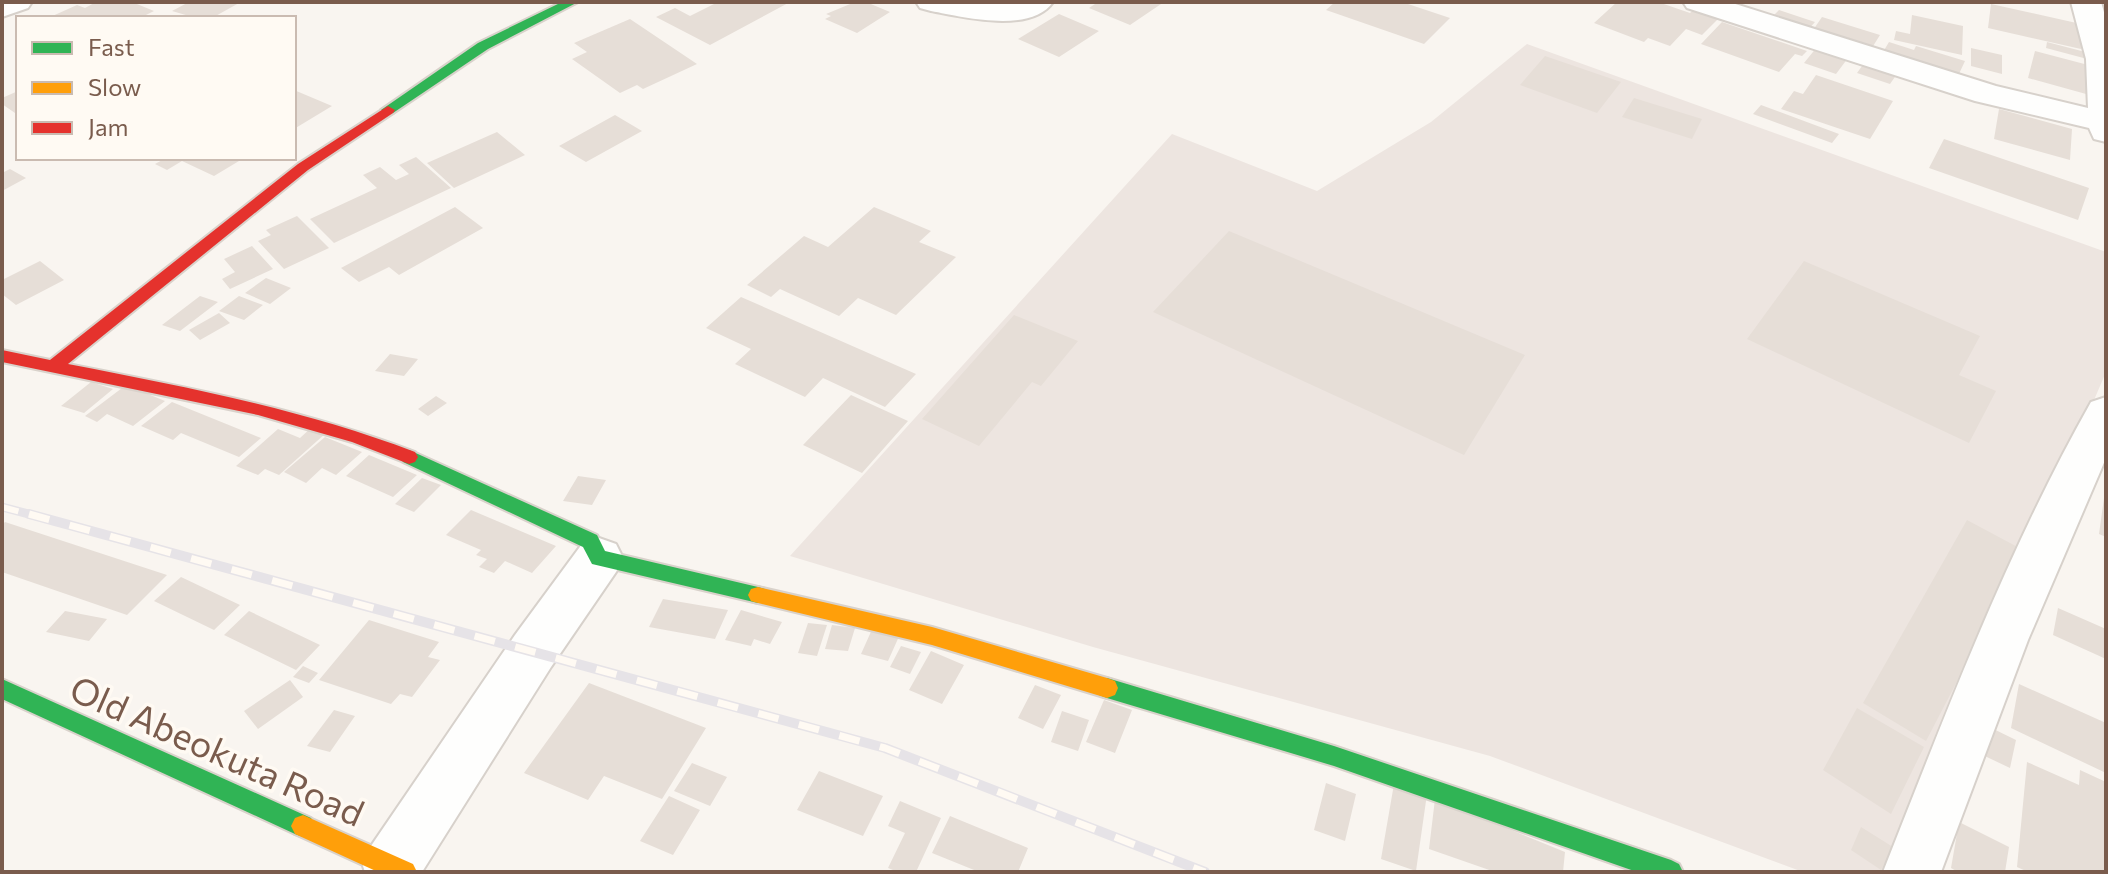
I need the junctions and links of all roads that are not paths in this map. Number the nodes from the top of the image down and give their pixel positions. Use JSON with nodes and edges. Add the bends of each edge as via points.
{"nodes":[{"id":1,"x":17,"y":2,"type":"edge"},
{"id":2,"x":572,"y":2,"type":"edge"},
{"id":3,"x":931,"y":2,"type":"edge"},
{"id":4,"x":1038,"y":2,"type":"edge"},
{"id":5,"x":1698,"y":2,"type":"edge"},
{"id":6,"x":2086,"y":2,"type":"edge"},
{"id":7,"x":2,"y":8,"type":"edge"},
{"id":8,"x":2105,"y":125,"type":"edge"},
{"id":9,"x":2,"y":356,"type":"edge"},
{"id":10,"x":51,"y":368,"type":"junction"},
{"id":11,"x":2106,"y":413,"type":"edge"},
{"id":12,"x":599,"y":558,"type":"junction"},
{"id":13,"x":2,"y":689,"type":"edge"},
{"id":14,"x":398,"y":869,"type":"edge"},
{"id":15,"x":1671,"y":872,"type":"edge"},
{"id":16,"x":1912,"y":872,"type":"edge"}],
"edges":[{"from":1,"to":7,"type":"street"},
{"from":2,"to":10,"type":"main road","via":[[483,46],[303,167]]},
{"from":3,"to":4,"type":"street","via":[[1011,12]]},
{"from":5,"to":8,"type":"street","via":[[1987,94]]},
{"from":6,"to":8,"type":"street","via":[[2102,59]]},
{"from":9,"to":10,"type":"main road"},
{"from":10,"to":12,"type":"main road","via":[[142,380],[289,414],[444,469],[590,541]]},
{"from":11,"to":16,"type":"street","via":[[1996,651]]},
{"from":12,"to":14,"type":"street","via":[[533,651]]},
{"from":12,"to":15,"type":"main road","via":[[932,636],[1334,756]]},
{"from":13,"to":14,"type":"main road","name":"Old Abeokuta Road"}]}
